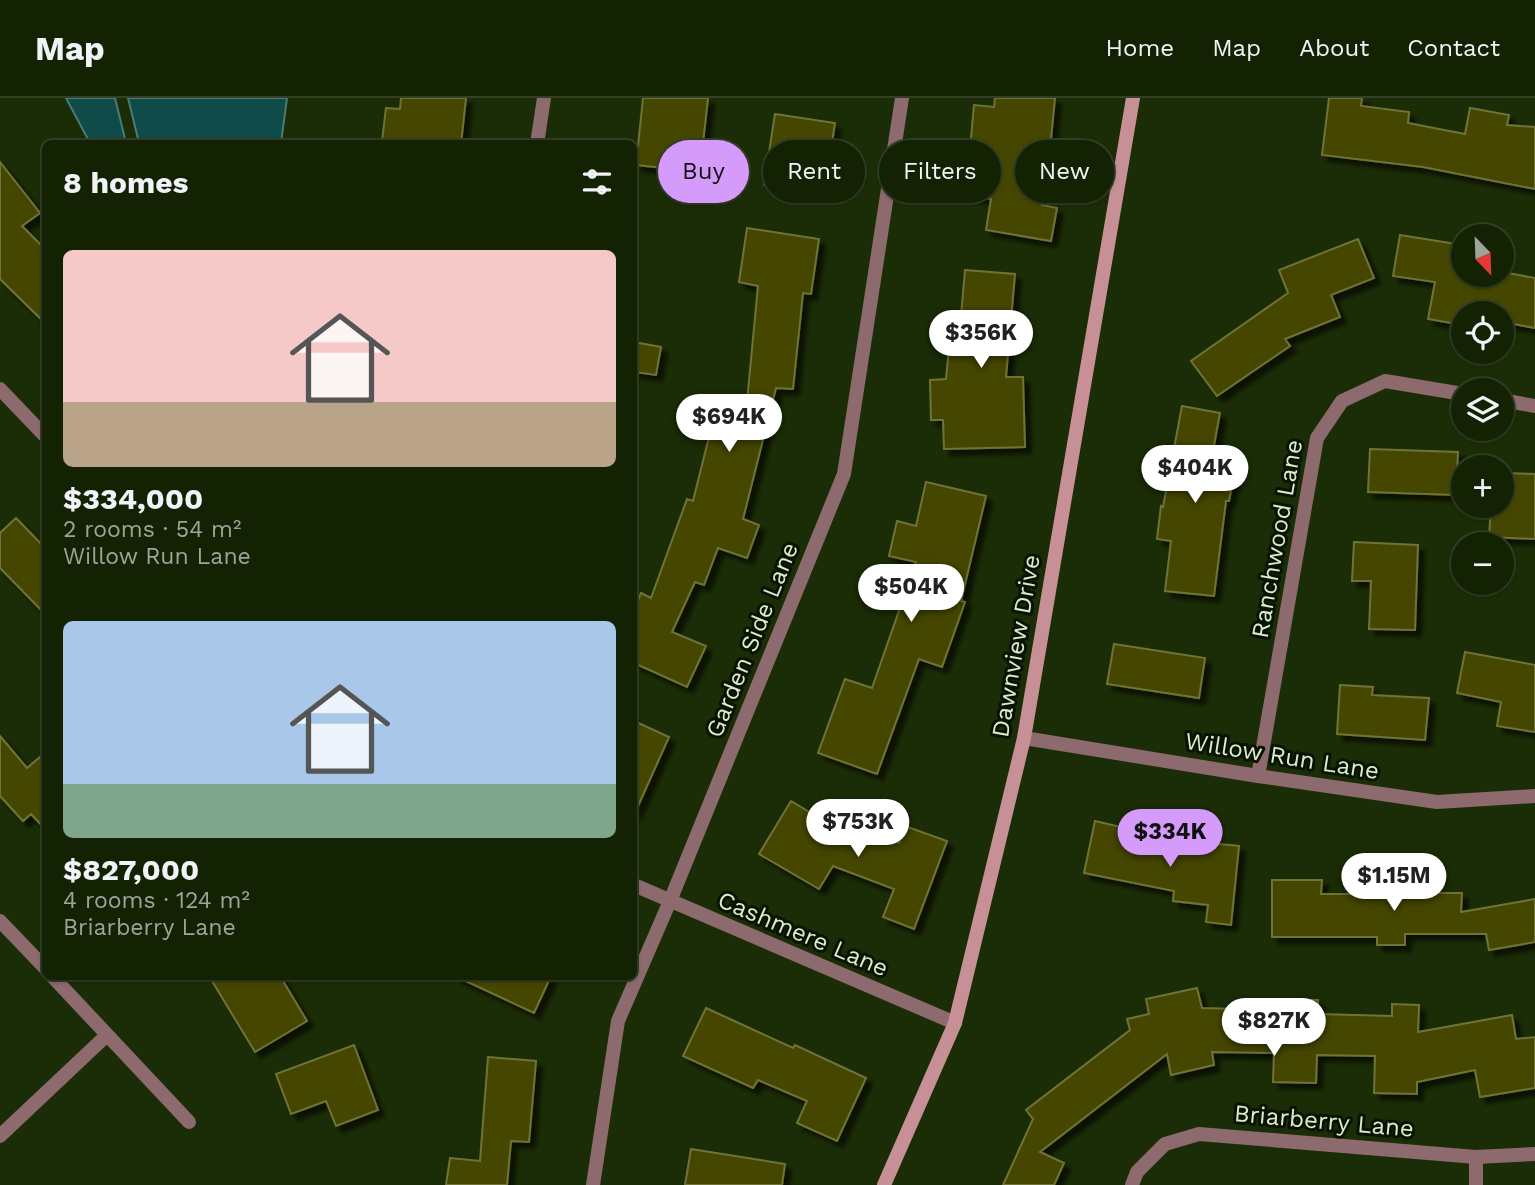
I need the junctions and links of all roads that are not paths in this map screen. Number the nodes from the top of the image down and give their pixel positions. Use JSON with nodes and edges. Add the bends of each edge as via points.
{"nodes":[{"id":1,"x":544,"y":98,"type":"edge"},
{"id":2,"x":902,"y":98,"type":"edge"},
{"id":3,"x":1133,"y":98,"type":"edge"},
{"id":4,"x":538,"y":140,"type":"edge"},
{"id":5,"x":0,"y":389,"type":"edge"},
{"id":6,"x":1451,"y":392,"type":"edge"},
{"id":7,"x":1514,"y":402,"type":"edge"},
{"id":8,"x":1535,"y":406,"type":"edge"},
{"id":9,"x":42,"y":433,"type":"edge"},
{"id":10,"x":1024,"y":738,"type":"junction"},
{"id":11,"x":1258,"y":776,"type":"junction"},
{"id":12,"x":1535,"y":796,"type":"edge"},
{"id":13,"x":637,"y":886,"type":"edge"},
{"id":14,"x":670,"y":901,"type":"junction"},
{"id":15,"x":0,"y":921,"type":"edge"},
{"id":16,"x":42,"y":965,"type":"edge"},
{"id":17,"x":637,"y":977,"type":"edge"},
{"id":18,"x":56,"y":980,"type":"edge"},
{"id":19,"x":636,"y":980,"type":"edge"},
{"id":20,"x":955,"y":1023,"type":"junction"},
{"id":21,"x":107,"y":1035,"type":"junction"},
{"id":22,"x":189,"y":1122,"type":"dead end"},
{"id":23,"x":0,"y":1136,"type":"edge"},
{"id":24,"x":1535,"y":1154,"type":"edge"},
{"id":25,"x":1476,"y":1157,"type":"junction"},
{"id":26,"x":593,"y":1185,"type":"edge"},
{"id":27,"x":884,"y":1185,"type":"edge"},
{"id":28,"x":1132,"y":1185,"type":"edge"},
{"id":29,"x":1476,"y":1185,"type":"edge"}],
"edges":[{"from":1,"to":4,"type":"street"},
{"from":2,"to":14,"type":"street","name":"Garden Side Lane","via":[[844,474]]},
{"from":3,"to":10,"type":"street","name":"Dawnview Drive"},
{"from":5,"to":9,"type":"street"},
{"from":6,"to":11,"type":"street","name":"Ranchwood Lane","via":[[1385,381],[1342,401],[1317,438]]},
{"from":7,"to":8,"type":"street"},
{"from":10,"to":11,"type":"street","name":"Willow Run Lane"},
{"from":10,"to":20,"type":"street","name":"Dawnview Drive"},
{"from":11,"to":12,"type":"street","name":"Willow Run Lane","via":[[1437,802]]},
{"from":13,"to":14,"type":"street","name":"Cashmere Lane"},
{"from":14,"to":17,"type":"street","name":"Garden Side Lane"},
{"from":14,"to":20,"type":"street","name":"Cashmere Lane"},
{"from":15,"to":16,"type":"street"},
{"from":18,"to":21,"type":"street"},
{"from":19,"to":26,"type":"street","name":"Garden Side Lane","via":[[618,1021]]},
{"from":20,"to":27,"type":"street","name":"Dawnview Drive"},
{"from":21,"to":22,"type":"street"},
{"from":21,"to":23,"type":"street"},
{"from":24,"to":25,"type":"street","name":"Briarberry Lane"},
{"from":25,"to":28,"type":"street","name":"Briarberry Lane","via":[[1199,1134],[1165,1144],[1137,1172]]},
{"from":25,"to":29,"type":"street"}]}
